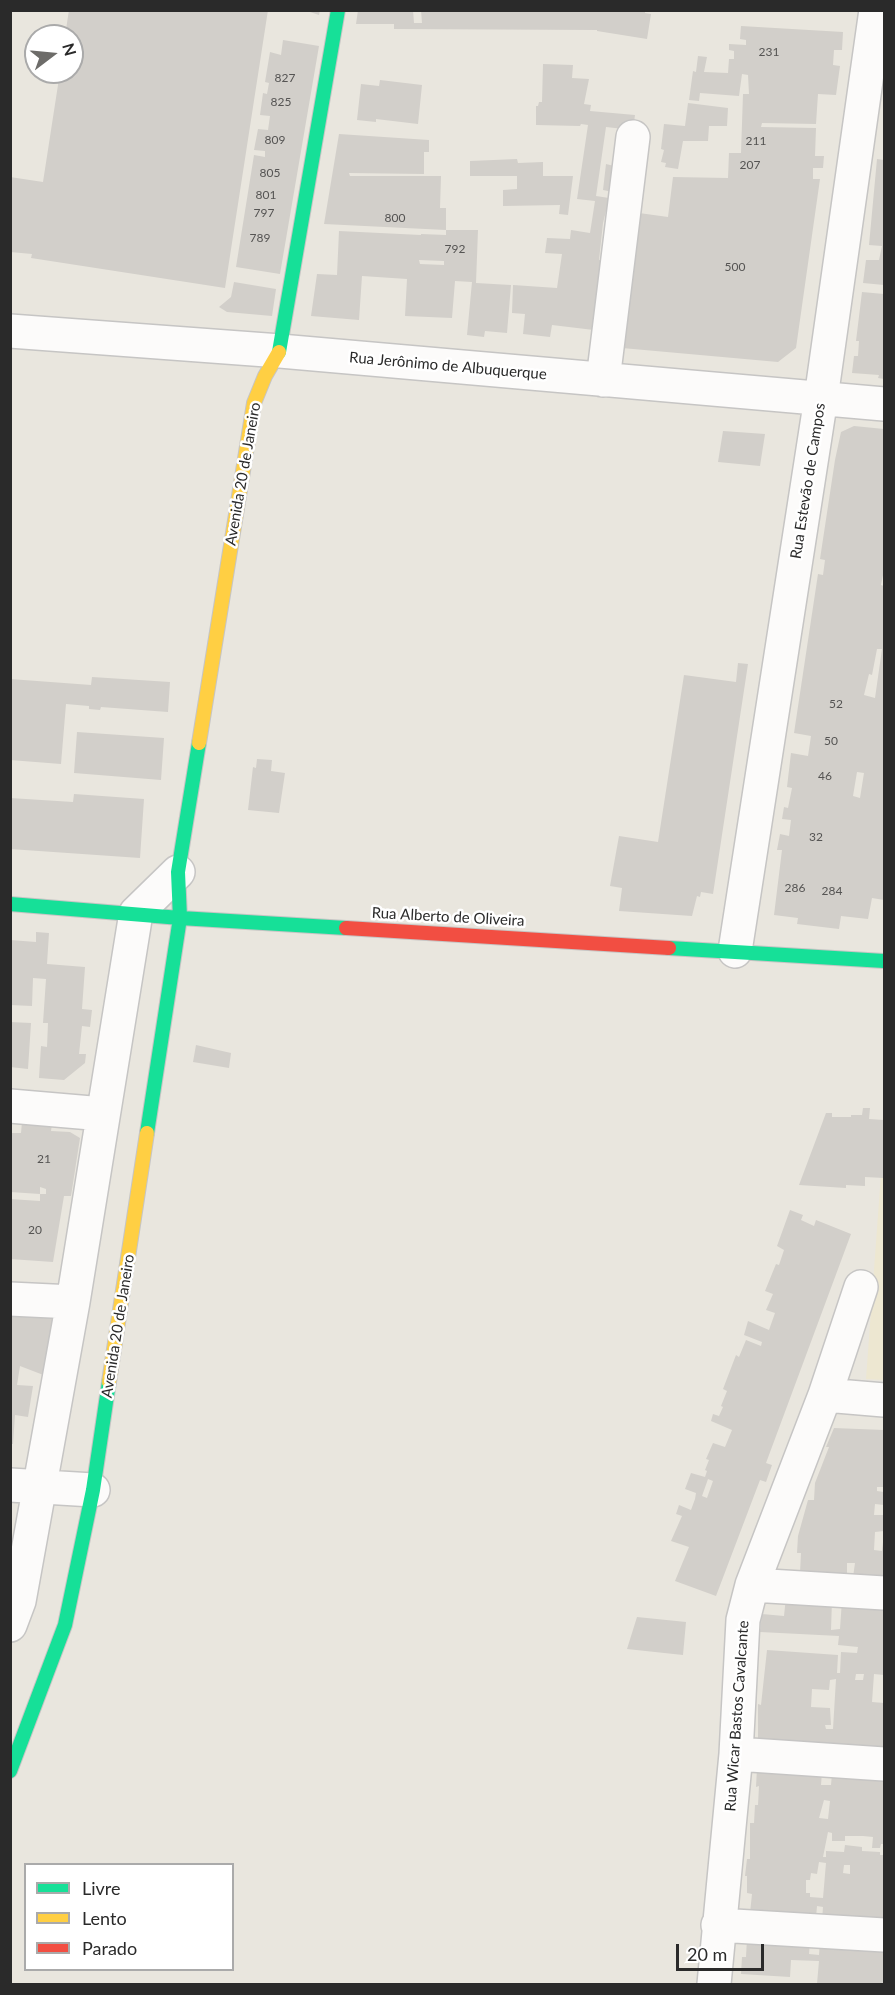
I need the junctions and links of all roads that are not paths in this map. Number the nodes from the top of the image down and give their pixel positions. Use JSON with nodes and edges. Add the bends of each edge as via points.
{"nodes":[{"id":1,"x":338,"y":10,"type":"edge"},
{"id":2,"x":876,"y":10,"type":"edge"},
{"id":3,"x":633,"y":137,"type":"dead end"},
{"id":4,"x":10,"y":331,"type":"edge"},
{"id":5,"x":280,"y":351,"type":"junction"},
{"id":6,"x":603,"y":380,"type":"junction"},
{"id":7,"x":821,"y":398,"type":"junction"},
{"id":8,"x":885,"y":404,"type":"edge"},
{"id":9,"x":178,"y":872,"type":"junction"},
{"id":10,"x":10,"y":903,"type":"edge"},
{"id":11,"x":136,"y":914,"type":"junction"},
{"id":12,"x":180,"y":918,"type":"junction"},
{"id":13,"x":735,"y":951,"type":"junction"},
{"id":14,"x":885,"y":961,"type":"edge"},
{"id":15,"x":10,"y":1106,"type":"edge"},
{"id":16,"x":103,"y":1114,"type":"junction"},
{"id":17,"x":861,"y":1287,"type":"dead end"},
{"id":18,"x":10,"y":1299,"type":"edge"},
{"id":19,"x":73,"y":1302,"type":"junction"},
{"id":20,"x":825,"y":1395,"type":"junction"},
{"id":21,"x":885,"y":1400,"type":"edge"},
{"id":22,"x":25,"y":1486,"type":"edge"},
{"id":23,"x":93,"y":1490,"type":"junction"},
{"id":24,"x":752,"y":1585,"type":"junction"},
{"id":25,"x":885,"y":1593,"type":"edge"},
{"id":26,"x":10,"y":1625,"type":"edge"},
{"id":27,"x":736,"y":1754,"type":"junction"},
{"id":28,"x":885,"y":1764,"type":"edge"},
{"id":29,"x":10,"y":1771,"type":"edge"},
{"id":30,"x":718,"y":1925,"type":"junction"},
{"id":31,"x":885,"y":1935,"type":"edge"},
{"id":32,"x":714,"y":1984,"type":"edge"}],
"edges":[{"from":1,"to":5,"type":"street","name":"Avenida 20 de Janeiro"},
{"from":2,"to":7,"type":"street","name":"Rua Estevão de Campos"},
{"from":3,"to":6,"type":"street"},
{"from":4,"to":5,"type":"street","name":"Rua Jerônimo de Albuquerque"},
{"from":5,"to":6,"type":"street","name":"Rua Jerônimo de Albuquerque"},
{"from":5,"to":9,"type":"street","name":"Avenida 20 de Janeiro","via":[[254,403]]},
{"from":6,"to":7,"type":"street","name":"Rua Jerônimo de Albuquerque"},
{"from":7,"to":8,"type":"street","name":"Rua Jerônimo de Albuquerque"},
{"from":7,"to":13,"type":"street","name":"Rua Estevão de Campos"},
{"from":9,"to":11,"type":"street"},
{"from":9,"to":12,"type":"street","name":"Avenida 20 de Janeiro"},
{"from":10,"to":11,"type":"street","name":"Rua Alberto de Oliveira"},
{"from":11,"to":12,"type":"street","name":"Rua Alberto de Oliveira"},
{"from":11,"to":16,"type":"street"},
{"from":12,"to":13,"type":"street","name":"Rua Alberto de Oliveira"},
{"from":12,"to":23,"type":"street","name":"Avenida 20 de Janeiro"},
{"from":13,"to":14,"type":"street","name":"Rua Alberto de Oliveira"},
{"from":15,"to":16,"type":"street"},
{"from":16,"to":19,"type":"street"},
{"from":17,"to":20,"type":"street","name":"Rua Wicar Bastos Cavalcante"},
{"from":18,"to":19,"type":"street"},
{"from":19,"to":22,"type":"street"},
{"from":20,"to":21,"type":"street"},
{"from":20,"to":24,"type":"street","name":"Rua Wicar Bastos Cavalcante"},
{"from":22,"to":23,"type":"street"},
{"from":22,"to":26,"type":"street","via":[[19,1601]]},
{"from":23,"to":29,"type":"street","name":"Avenida 20 de Janeiro","via":[[65,1625]]},
{"from":24,"to":25,"type":"street"},
{"from":24,"to":27,"type":"street","name":"Rua Wicar Bastos Cavalcante","via":[[743,1620]]},
{"from":27,"to":28,"type":"street"},
{"from":27,"to":30,"type":"street","name":"Rua Wicar Bastos Cavalcante"},
{"from":30,"to":31,"type":"street"},
{"from":30,"to":32,"type":"street","name":"Rua Wicar Bastos Cavalcante"}]}
